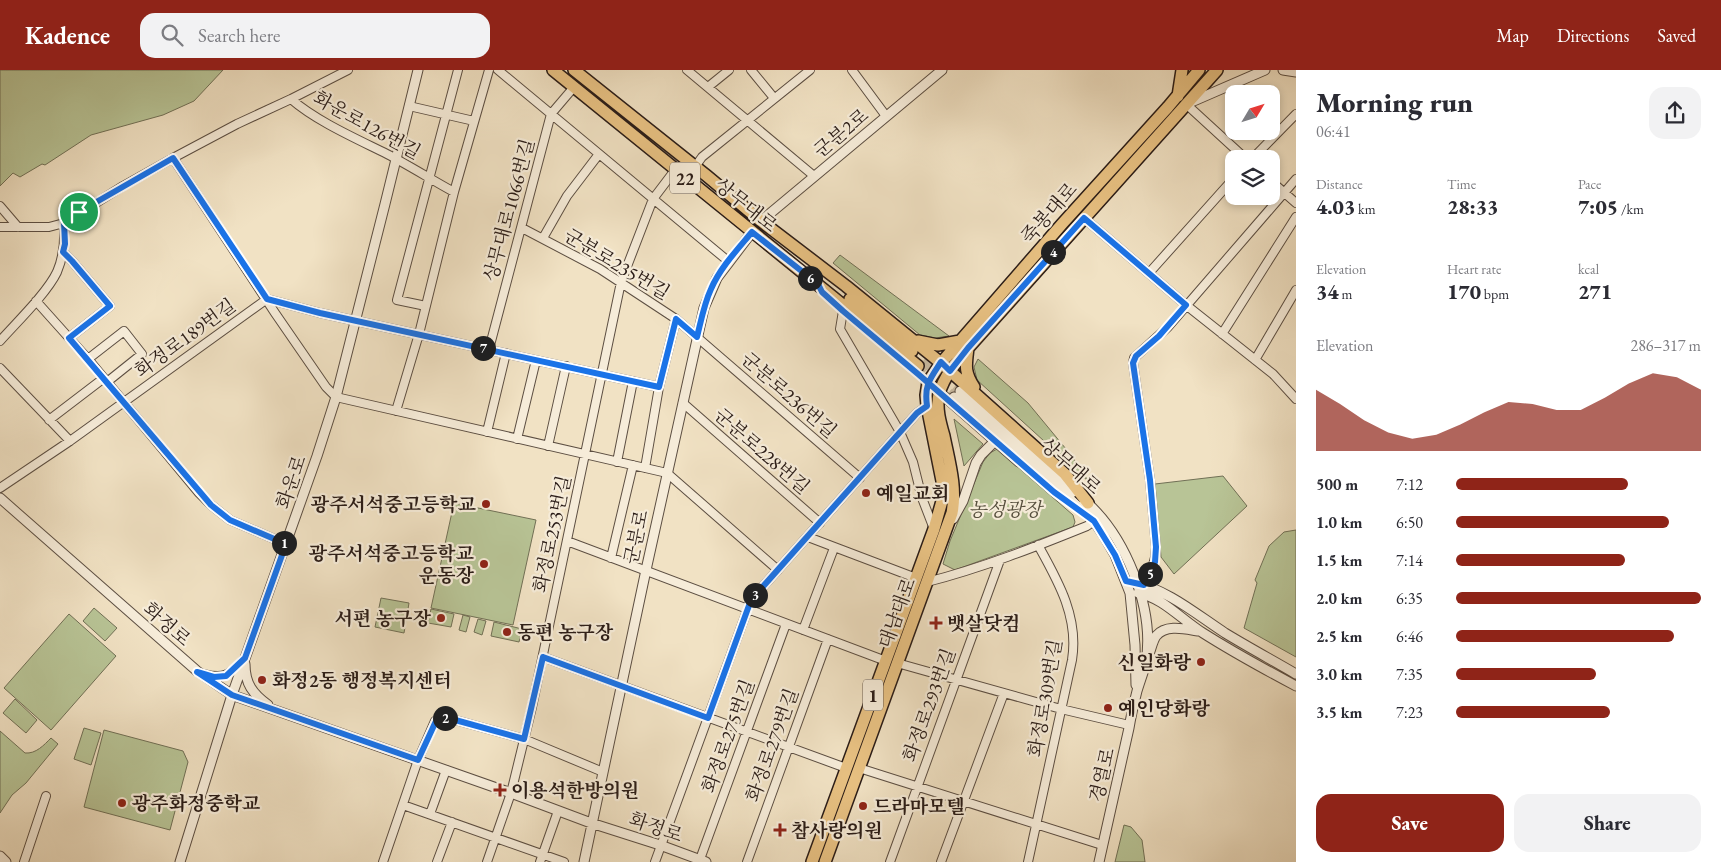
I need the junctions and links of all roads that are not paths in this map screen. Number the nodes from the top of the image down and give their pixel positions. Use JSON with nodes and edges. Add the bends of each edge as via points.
{"nodes":[{"id":1,"x":348,"y":70,"type":"edge"},
{"id":2,"x":418,"y":70,"type":"edge"},
{"id":3,"x":458,"y":70,"type":"edge"},
{"id":4,"x":489,"y":70,"type":"edge"},
{"id":5,"x":498,"y":70,"type":"edge"},
{"id":6,"x":553,"y":70,"type":"edge"},
{"id":7,"x":687,"y":70,"type":"edge"},
{"id":8,"x":729,"y":70,"type":"edge"},
{"id":9,"x":751,"y":70,"type":"edge"},
{"id":10,"x":852,"y":70,"type":"edge"},
{"id":11,"x":942,"y":70,"type":"edge"},
{"id":12,"x":1182,"y":70,"type":"edge"},
{"id":13,"x":1199,"y":70,"type":"edge"},
{"id":14,"x":1217,"y":70,"type":"edge"},
{"id":15,"x":1265,"y":70,"type":"edge"},
{"id":16,"x":1283,"y":70,"type":"edge"},
{"id":17,"x":582,"y":72,"type":"edge"},
{"id":18,"x":804,"y":72,"type":"edge"},
{"id":19,"x":1296,"y":72,"type":"edge"},
{"id":20,"x":574,"y":87,"type":"junction"},
{"id":21,"x":708,"y":87,"type":"junction"},
{"id":22,"x":774,"y":98,"type":"junction"},
{"id":23,"x":291,"y":100,"type":"junction"},
{"id":24,"x":1182,"y":100,"type":"junction"},
{"id":25,"x":409,"y":106,"type":"junction"},
{"id":26,"x":1168,"y":107,"type":"junction"},
{"id":27,"x":445,"y":114,"type":"junction"},
{"id":28,"x":551,"y":114,"type":"junction"},
{"id":29,"x":1296,"y":114,"type":"edge"},
{"id":30,"x":886,"y":116,"type":"junction"},
{"id":31,"x":747,"y":120,"type":"junction"},
{"id":32,"x":474,"y":121,"type":"junction"},
{"id":33,"x":1167,"y":125,"type":"junction"},
{"id":34,"x":1236,"y":150,"type":"edge"},
{"id":35,"x":1261,"y":150,"type":"edge"},
{"id":36,"x":599,"y":154,"type":"junction"},
{"id":37,"x":173,"y":158,"type":"junction"},
{"id":38,"x":397,"y":159,"type":"junction"},
{"id":39,"x":695,"y":167,"type":"junction"},
{"id":40,"x":675,"y":170,"type":"junction"},
{"id":41,"x":814,"y":176,"type":"junction"},
{"id":42,"x":428,"y":178,"type":"junction"},
{"id":43,"x":1296,"y":179,"type":"edge"},
{"id":44,"x":1225,"y":188,"type":"edge"},
{"id":45,"x":1280,"y":189,"type":"edge"},
{"id":46,"x":454,"y":192,"type":"junction"},
{"id":47,"x":1283,"y":192,"type":"junction"},
{"id":48,"x":653,"y":199,"type":"junction"},
{"id":49,"x":1296,"y":203,"type":"edge"},
{"id":50,"x":0,"y":206,"type":"edge"},
{"id":51,"x":1296,"y":216,"type":"edge"},
{"id":52,"x":1084,"y":218,"type":"junction"},
{"id":53,"x":761,"y":221,"type":"junction"},
{"id":54,"x":64,"y":222,"type":"junction"},
{"id":55,"x":0,"y":227,"type":"edge"},
{"id":56,"x":18,"y":228,"type":"junction"},
{"id":57,"x":522,"y":228,"type":"junction"},
{"id":58,"x":752,"y":232,"type":"junction"},
{"id":59,"x":543,"y":238,"type":"junction"},
{"id":60,"x":63,"y":252,"type":"junction"},
{"id":61,"x":728,"y":262,"type":"junction"},
{"id":62,"x":821,"y":267,"type":"junction"},
{"id":63,"x":1149,"y":273,"type":"junction"},
{"id":64,"x":622,"y":282,"type":"junction"},
{"id":65,"x":818,"y":284,"type":"junction"},
{"id":66,"x":1296,"y":290,"type":"edge"},
{"id":67,"x":267,"y":299,"type":"junction"},
{"id":68,"x":36,"y":300,"type":"junction"},
{"id":69,"x":1186,"y":305,"type":"junction"},
{"id":70,"x":1287,"y":305,"type":"junction"},
{"id":71,"x":426,"y":306,"type":"junction"},
{"id":72,"x":1296,"y":308,"type":"edge"},
{"id":73,"x":843,"y":311,"type":"junction"},
{"id":74,"x":676,"y":319,"type":"junction"},
{"id":75,"x":356,"y":320,"type":"junction"},
{"id":76,"x":419,"y":334,"type":"junction"},
{"id":77,"x":1222,"y":334,"type":"junction"},
{"id":78,"x":697,"y":337,"type":"junction"},
{"id":79,"x":69,"y":338,"type":"junction"},
{"id":80,"x":913,"y":339,"type":"junction"},
{"id":81,"x":0,"y":341,"type":"edge"},
{"id":82,"x":964,"y":345,"type":"junction"},
{"id":83,"x":489,"y":349,"type":"junction"},
{"id":84,"x":506,"y":353,"type":"junction"},
{"id":85,"x":88,"y":359,"type":"junction"},
{"id":86,"x":536,"y":360,"type":"junction"},
{"id":87,"x":1255,"y":360,"type":"junction"},
{"id":88,"x":941,"y":362,"type":"junction"},
{"id":89,"x":566,"y":366,"type":"junction"},
{"id":90,"x":0,"y":368,"type":"edge"},
{"id":91,"x":950,"y":371,"type":"junction"},
{"id":92,"x":603,"y":375,"type":"junction"},
{"id":93,"x":105,"y":380,"type":"junction"},
{"id":94,"x":633,"y":381,"type":"junction"},
{"id":95,"x":928,"y":382,"type":"junction"},
{"id":96,"x":659,"y":387,"type":"junction"},
{"id":97,"x":940,"y":393,"type":"junction"},
{"id":98,"x":336,"y":397,"type":"junction"},
{"id":99,"x":1296,"y":398,"type":"edge"},
{"id":100,"x":982,"y":399,"type":"junction"},
{"id":101,"x":124,"y":402,"type":"junction"},
{"id":102,"x":683,"y":403,"type":"junction"},
{"id":103,"x":927,"y":406,"type":"junction"},
{"id":104,"x":396,"y":411,"type":"junction"},
{"id":105,"x":49,"y":420,"type":"junction"},
{"id":106,"x":487,"y":432,"type":"junction"},
{"id":107,"x":900,"y":432,"type":"junction"},
{"id":108,"x":518,"y":439,"type":"junction"},
{"id":109,"x":70,"y":441,"type":"junction"},
{"id":110,"x":995,"y":441,"type":"junction"},
{"id":111,"x":548,"y":446,"type":"junction"},
{"id":112,"x":586,"y":454,"type":"junction"},
{"id":113,"x":618,"y":462,"type":"junction"},
{"id":114,"x":633,"y":465,"type":"junction"},
{"id":115,"x":645,"y":468,"type":"junction"},
{"id":116,"x":667,"y":473,"type":"junction"},
{"id":117,"x":860,"y":478,"type":"junction"},
{"id":118,"x":0,"y":488,"type":"edge"},
{"id":119,"x":0,"y":498,"type":"edge"},
{"id":120,"x":1088,"y":503,"type":"junction"},
{"id":121,"x":1094,"y":521,"type":"junction"},
{"id":122,"x":820,"y":523,"type":"junction"},
{"id":123,"x":940,"y":530,"type":"junction"},
{"id":124,"x":808,"y":537,"type":"junction"},
{"id":125,"x":568,"y":540,"type":"junction"},
{"id":126,"x":286,"y":544,"type":"junction"},
{"id":127,"x":1038,"y":545,"type":"junction"},
{"id":128,"x":834,"y":548,"type":"junction"},
{"id":129,"x":611,"y":558,"type":"junction"},
{"id":130,"x":1000,"y":560,"type":"junction"},
{"id":131,"x":646,"y":570,"type":"junction"},
{"id":132,"x":778,"y":570,"type":"junction"},
{"id":133,"x":922,"y":580,"type":"junction"},
{"id":134,"x":1126,"y":581,"type":"junction"},
{"id":135,"x":1141,"y":587,"type":"junction"},
{"id":136,"x":1130,"y":593,"type":"junction"},
{"id":137,"x":747,"y":609,"type":"junction"},
{"id":138,"x":786,"y":624,"type":"junction"},
{"id":139,"x":804,"y":630,"type":"junction"},
{"id":140,"x":1201,"y":632,"type":"junction"},
{"id":141,"x":828,"y":639,"type":"junction"},
{"id":142,"x":543,"y":657,"type":"junction"},
{"id":143,"x":245,"y":658,"type":"junction"},
{"id":144,"x":892,"y":662,"type":"junction"},
{"id":145,"x":1146,"y":662,"type":"junction"},
{"id":146,"x":197,"y":672,"type":"junction"},
{"id":147,"x":1296,"y":674,"type":"edge"},
{"id":148,"x":956,"y":679,"type":"junction"},
{"id":149,"x":621,"y":684,"type":"junction"},
{"id":150,"x":1296,"y":686,"type":"edge"},
{"id":151,"x":1004,"y":693,"type":"junction"},
{"id":152,"x":1136,"y":694,"type":"junction"},
{"id":153,"x":232,"y":695,"type":"junction"},
{"id":154,"x":1061,"y":709,"type":"junction"},
{"id":155,"x":276,"y":711,"type":"junction"},
{"id":156,"x":708,"y":718,"type":"junction"},
{"id":157,"x":1129,"y":726,"type":"junction"},
{"id":158,"x":747,"y":732,"type":"junction"},
{"id":159,"x":524,"y":739,"type":"junction"},
{"id":160,"x":789,"y":747,"type":"junction"},
{"id":161,"x":418,"y":760,"type":"junction"},
{"id":162,"x":846,"y":768,"type":"junction"},
{"id":163,"x":859,"y":768,"type":"junction"},
{"id":164,"x":446,"y":770,"type":"junction"},
{"id":165,"x":603,"y":772,"type":"junction"},
{"id":166,"x":917,"y":786,"type":"junction"},
{"id":167,"x":511,"y":793,"type":"junction"},
{"id":168,"x":46,"y":796,"type":"dead end"},
{"id":169,"x":964,"y":801,"type":"junction"},
{"id":170,"x":403,"y":805,"type":"junction"},
{"id":171,"x":558,"y":811,"type":"junction"},
{"id":172,"x":430,"y":814,"type":"junction"},
{"id":173,"x":452,"y":822,"type":"junction"},
{"id":174,"x":591,"y":823,"type":"junction"},
{"id":175,"x":1036,"y":824,"type":"junction"},
{"id":176,"x":496,"y":837,"type":"junction"},
{"id":177,"x":660,"y":845,"type":"junction"},
{"id":178,"x":1102,"y":845,"type":"junction"},
{"id":179,"x":0,"y":856,"type":"edge"},
{"id":180,"x":541,"y":858,"type":"edge"},
{"id":181,"x":702,"y":861,"type":"edge"},
{"id":182,"x":6,"y":862,"type":"edge"},
{"id":183,"x":24,"y":862,"type":"edge"},
{"id":184,"x":180,"y":862,"type":"edge"},
{"id":185,"x":383,"y":862,"type":"edge"},
{"id":186,"x":437,"y":862,"type":"edge"},
{"id":187,"x":487,"y":862,"type":"edge"},
{"id":188,"x":564,"y":862,"type":"edge"},
{"id":189,"x":584,"y":862,"type":"edge"},
{"id":190,"x":655,"y":862,"type":"edge"},
{"id":191,"x":747,"y":862,"type":"edge"},
{"id":192,"x":812,"y":862,"type":"edge"},
{"id":193,"x":825,"y":862,"type":"edge"},
{"id":194,"x":890,"y":862,"type":"edge"},
{"id":195,"x":941,"y":862,"type":"edge"},
{"id":196,"x":1028,"y":862,"type":"edge"},
{"id":197,"x":1098,"y":862,"type":"edge"}],
"edges":[{"from":1,"to":23,"type":"street"},
{"from":2,"to":25,"type":"street","name":"화운로"},
{"from":3,"to":27,"type":"street","name":"화운로126번길"},
{"from":4,"to":32,"type":"street"},
{"from":5,"to":28,"type":"street"},
{"from":6,"to":20,"type":"main road","name":"상무대로","number":"22"},
{"from":7,"to":21,"type":"street"},
{"from":8,"to":21,"type":"street"},
{"from":9,"to":22,"type":"street"},
{"from":10,"to":30,"type":"street"},
{"from":11,"to":30,"type":"street","name":"군분2로"},
{"from":12,"to":24,"type":"main road"},
{"from":13,"to":24,"type":"main road","name":"죽봉대로","number":"1"},
{"from":14,"to":24,"type":"main road","name":"죽봉대로","number":"1"},
{"from":15,"to":24,"type":"street"},
{"from":16,"to":19,"type":"street"},
{"from":17,"to":39,"type":"main road","name":"상무대로","number":"22"},
{"from":18,"to":22,"type":"street"},
{"from":20,"to":28,"type":"street","name":"상무대로1066번길"},
{"from":20,"to":40,"type":"main road","name":"상무대로","number":"22"},
{"from":21,"to":31,"type":"street"},
{"from":22,"to":31,"type":"street"},
{"from":23,"to":37,"type":"street"},
{"from":23,"to":38,"type":"street","name":"화운로126번길"},
{"from":24,"to":26,"type":"main road","name":"죽봉대로","number":"1"},
{"from":24,"to":33,"type":"main road","name":"죽봉대로","number":"1"},
{"from":24,"to":34,"type":"street"},
{"from":25,"to":27,"type":"street"},
{"from":25,"to":38,"type":"street","name":"화운로"},
{"from":26,"to":33,"type":"main road","via":[[1175,109]]},
{"from":26,"to":82,"type":"main road","name":"죽봉대로","number":"1","via":[[1062,224]]},
{"from":27,"to":32,"type":"street"},
{"from":27,"to":42,"type":"street","name":"화운로126번길"},
{"from":28,"to":36,"type":"street"},
{"from":28,"to":57,"type":"street","name":"상무대로1066번길"},
{"from":29,"to":35,"type":"street"},
{"from":30,"to":41,"type":"street","name":"군분2로"},
{"from":31,"to":39,"type":"street","via":[[702,157]]},
{"from":31,"to":41,"type":"street"},
{"from":32,"to":46,"type":"street"},
{"from":33,"to":52,"type":"main road","name":"죽봉대로","number":"1"},
{"from":36,"to":48,"type":"street"},
{"from":36,"to":59,"type":"street","name":"군분로235번길","via":[[567,196]]},
{"from":37,"to":54,"type":"street"},
{"from":37,"to":67,"type":"street"},
{"from":38,"to":42,"type":"street","name":"화운로126번길"},
{"from":38,"to":75,"type":"street","name":"화운로"},
{"from":39,"to":53,"type":"main road","name":"상무대로","number":"22"},
{"from":40,"to":48,"type":"street","name":"화정로253번길"},
{"from":40,"to":58,"type":"main road","name":"상무대로","number":"22"},
{"from":41,"to":53,"type":"street","name":"군분2로"},
{"from":42,"to":46,"type":"street","name":"화운로126번길"},
{"from":42,"to":71,"type":"street","name":"화운로126번길","via":[[397,300]]},
{"from":43,"to":47,"type":"street"},
{"from":44,"to":63,"type":"street"},
{"from":45,"to":47,"type":"street"},
{"from":46,"to":71,"type":"street"},
{"from":47,"to":49,"type":"street"},
{"from":47,"to":69,"type":"street"},
{"from":48,"to":61,"type":"street"},
{"from":48,"to":64,"type":"street","name":"화정로253번길"},
{"from":50,"to":56,"type":"street"},
{"from":51,"to":77,"type":"street"},
{"from":52,"to":63,"type":"street"},
{"from":52,"to":82,"type":"main road","name":"죽봉대로","number":"1"},
{"from":53,"to":62,"type":"main road","name":"상무대로","number":"22"},
{"from":54,"to":56,"type":"street","via":[[49,227]]},
{"from":54,"to":60,"type":"street"},
{"from":55,"to":56,"type":"street"},
{"from":57,"to":59,"type":"street","name":"군분로235번길"},
{"from":57,"to":83,"type":"street","name":"상무대로1066번길"},
{"from":58,"to":61,"type":"street","name":"군분로"},
{"from":58,"to":65,"type":"main road","name":"상무대로","number":"22"},
{"from":59,"to":64,"type":"street","name":"군분로235번길"},
{"from":60,"to":68,"type":"street","via":[[57,272]]},
{"from":60,"to":79,"type":"street","via":[[110,306]]},
{"from":61,"to":78,"type":"street","name":"군분로","via":[[711,289]]},
{"from":62,"to":65,"type":"main road","name":"상무대로","via":[[825,278],[921,363]]},
{"from":62,"to":80,"type":"main road","number":"22"},
{"from":63,"to":69,"type":"street"},
{"from":64,"to":74,"type":"street","name":"군분로235번길"},
{"from":64,"to":92,"type":"street","name":"화정로253번길"},
{"from":65,"to":73,"type":"main road","number":"22","via":[[822,292]]},
{"from":66,"to":70,"type":"street"},
{"from":67,"to":75,"type":"street"},
{"from":67,"to":98,"type":"street"},
{"from":67,"to":101,"type":"street","name":"화정로189번길"},
{"from":68,"to":79,"type":"street"},
{"from":68,"to":81,"type":"street"},
{"from":69,"to":77,"type":"street"},
{"from":69,"to":135,"type":"street","via":[[1134,358],[1133,363],[1156,547],[1155,562]]},
{"from":70,"to":72,"type":"street"},
{"from":70,"to":87,"type":"street"},
{"from":71,"to":76,"type":"street"},
{"from":73,"to":95,"type":"main road","number":"22"},
{"from":73,"to":107,"type":"street","via":[[840,329]]},
{"from":74,"to":78,"type":"street","name":"군분로235번길"},
{"from":74,"to":96,"type":"street"},
{"from":75,"to":76,"type":"street"},
{"from":75,"to":98,"type":"street","name":"화운로"},
{"from":76,"to":83,"type":"street"},
{"from":76,"to":104,"type":"street"},
{"from":77,"to":87,"type":"street"},
{"from":78,"to":102,"type":"street","name":"군분로"},
{"from":78,"to":117,"type":"street","name":"군분로236번길"},
{"from":79,"to":85,"type":"street"},
{"from":80,"to":82,"type":"main road","via":[[938,345]]},
{"from":80,"to":88,"type":"main road","number":"22"},
{"from":82,"to":88,"type":"main road","name":"죽봉대로","number":"1"},
{"from":82,"to":91,"type":"main road","name":"죽봉대로","number":"1"},
{"from":82,"to":100,"type":"main road","via":[[967,375]]},
{"from":83,"to":84,"type":"street"},
{"from":84,"to":86,"type":"street"},
{"from":84,"to":106,"type":"street"},
{"from":85,"to":93,"type":"street"},
{"from":85,"to":93,"type":"street","via":[[124,331],[142,354]]},
{"from":86,"to":89,"type":"street"},
{"from":86,"to":108,"type":"street"},
{"from":87,"to":99,"type":"street"},
{"from":88,"to":91,"type":"main road","number":"22"},
{"from":88,"to":95,"type":"main road","name":"죽봉대로","number":"1"},
{"from":89,"to":92,"type":"street"},
{"from":89,"to":111,"type":"street"},
{"from":90,"to":105,"type":"street"},
{"from":91,"to":97,"type":"main road","name":"대남대로","number":"1"},
{"from":91,"to":100,"type":"main road"},
{"from":92,"to":94,"type":"street"},
{"from":92,"to":112,"type":"street","name":"화정로253번길"},
{"from":93,"to":101,"type":"street"},
{"from":93,"to":105,"type":"street"},
{"from":94,"to":96,"type":"street"},
{"from":94,"to":113,"type":"street"},
{"from":95,"to":97,"type":"street","name":"상무대로"},
{"from":95,"to":103,"type":"main road","name":"대남대로","number":"1"},
{"from":96,"to":115,"type":"street"},
{"from":97,"to":110,"type":"street","name":"상무대로"},
{"from":97,"to":123,"type":"main road","name":"대남대로","number":"1","via":[[939,415],[954,502]]},
{"from":98,"to":104,"type":"street"},
{"from":98,"to":126,"type":"street","name":"화운로"},
{"from":100,"to":120,"type":"main road","via":[[1065,474]]},
{"from":101,"to":109,"type":"street","name":"화정로189번길"},
{"from":101,"to":126,"type":"street","via":[[211,505],[230,520]]},
{"from":102,"to":116,"type":"street","name":"군분로"},
{"from":102,"to":122,"type":"street","name":"군분로228번길"},
{"from":103,"to":107,"type":"street"},
{"from":103,"to":123,"type":"main road","name":"대남대로","number":"1","via":[[942,481]]},
{"from":104,"to":106,"type":"street"},
{"from":105,"to":109,"type":"street"},
{"from":106,"to":108,"type":"street"},
{"from":107,"to":117,"type":"street"},
{"from":107,"to":123,"type":"street","via":[[913,462],[922,498]]},
{"from":108,"to":111,"type":"street"},
{"from":109,"to":118,"type":"street","name":"화정로189번길"},
{"from":110,"to":121,"type":"street","name":"상무대로","via":[[1054,492]]},
{"from":110,"to":123,"type":"street","via":[[976,463],[963,500]]},
{"from":111,"to":112,"type":"street"},
{"from":112,"to":113,"type":"street"},
{"from":112,"to":125,"type":"street","name":"화정로253번길"},
{"from":113,"to":114,"type":"street"},
{"from":114,"to":115,"type":"street"},
{"from":114,"to":129,"type":"street"},
{"from":115,"to":116,"type":"street"},
{"from":116,"to":131,"type":"street","name":"군분로"},
{"from":116,"to":132,"type":"street"},
{"from":117,"to":122,"type":"street"},
{"from":119,"to":146,"type":"street","name":"화정로"},
{"from":120,"to":121,"type":"street","name":"상무대로","via":[[957,394]]},
{"from":120,"to":135,"type":"street","name":"상무대로","via":[[1116,539]]},
{"from":121,"to":127,"type":"street"},
{"from":121,"to":134,"type":"street","name":"상무대로","via":[[1115,555]]},
{"from":122,"to":124,"type":"street"},
{"from":123,"to":133,"type":"main road","name":"대남대로","number":"1"},
{"from":124,"to":128,"type":"street"},
{"from":124,"to":132,"type":"street"},
{"from":125,"to":129,"type":"street"},
{"from":125,"to":142,"type":"street","name":"화정로253번길"},
{"from":126,"to":143,"type":"street","name":"화운로"},
{"from":127,"to":130,"type":"street"},
{"from":127,"to":154,"type":"street","name":"화정로309번길","via":[[1064,594],[1074,639]]},
{"from":128,"to":133,"type":"street"},
{"from":128,"to":139,"type":"street"},
{"from":129,"to":131,"type":"street"},
{"from":130,"to":133,"type":"street","via":[[953,576]]},
{"from":130,"to":148,"type":"street","name":"화정로293번길"},
{"from":131,"to":137,"type":"street"},
{"from":131,"to":149,"type":"street","name":"군분로"},
{"from":132,"to":137,"type":"street"},
{"from":133,"to":144,"type":"main road","name":"대남대로","number":"1"},
{"from":134,"to":135,"type":"street"},
{"from":134,"to":136,"type":"street","name":"상무대로"},
{"from":135,"to":136,"type":"street"},
{"from":135,"to":140,"type":"street"},
{"from":135,"to":145,"type":"street","name":"경열로"},
{"from":135,"to":147,"type":"street","via":[[1169,596]]},
{"from":136,"to":152,"type":"street","name":"경열로"},
{"from":137,"to":138,"type":"street"},
{"from":137,"to":156,"type":"street"},
{"from":138,"to":139,"type":"street"},
{"from":138,"to":158,"type":"street","name":"화정로275번길"},
{"from":139,"to":141,"type":"street"},
{"from":140,"to":145,"type":"street","via":[[1166,629],[1156,635]]},
{"from":140,"to":150,"type":"street"},
{"from":141,"to":144,"type":"street"},
{"from":141,"to":160,"type":"street","name":"화정로279번길"},
{"from":142,"to":149,"type":"street"},
{"from":142,"to":159,"type":"street","name":"화정로253번길"},
{"from":143,"to":146,"type":"street","via":[[226,676],[214,677]]},
{"from":143,"to":153,"type":"street","name":"화운로"},
{"from":143,"to":155,"type":"street","via":[[245,674],[250,688]]},
{"from":144,"to":148,"type":"street"},
{"from":144,"to":162,"type":"main road","name":"대남대로","number":"1"},
{"from":144,"to":163,"type":"main road","name":"대남대로","number":"1"},
{"from":145,"to":152,"type":"street","name":"경열로"},
{"from":146,"to":153,"type":"street","name":"화정로"},
{"from":148,"to":151,"type":"street"},
{"from":148,"to":166,"type":"street","name":"화정로293번길"},
{"from":149,"to":156,"type":"street"},
{"from":149,"to":165,"type":"street","name":"군분로"},
{"from":151,"to":154,"type":"street"},
{"from":151,"to":169,"type":"street"},
{"from":152,"to":157,"type":"street","name":"경열로"},
{"from":153,"to":155,"type":"street","name":"화정로"},
{"from":153,"to":184,"type":"street","name":"화운로"},
{"from":154,"to":157,"type":"street"},
{"from":154,"to":175,"type":"street","name":"화정로309번길"},
{"from":155,"to":161,"type":"street","name":"화정로"},
{"from":156,"to":158,"type":"street"},
{"from":156,"to":177,"type":"street"},
{"from":157,"to":178,"type":"street","name":"경열로"},
{"from":158,"to":160,"type":"street"},
{"from":158,"to":181,"type":"street","name":"화정로275번길"},
{"from":159,"to":161,"type":"street","via":[[448,718],[438,719]]},
{"from":159,"to":165,"type":"street"},
{"from":159,"to":167,"type":"street","name":"화정로253번길"},
{"from":160,"to":162,"type":"street"},
{"from":160,"to":191,"type":"street","name":"화정로279번길"},
{"from":161,"to":164,"type":"street","name":"화정로"},
{"from":161,"to":170,"type":"street"},
{"from":162,"to":192,"type":"main road","name":"대남대로","number":"1"},
{"from":163,"to":166,"type":"street"},
{"from":163,"to":193,"type":"main road","name":"대남대로","number":"1"},
{"from":164,"to":167,"type":"street","name":"화정로"},
{"from":164,"to":172,"type":"street"},
{"from":165,"to":174,"type":"street","name":"군분로"},
{"from":166,"to":169,"type":"street"},
{"from":166,"to":194,"type":"street","name":"화정로293번길"},
{"from":167,"to":171,"type":"street","name":"화정로"},
{"from":167,"to":176,"type":"street","name":"화정로253번길"},
{"from":168,"to":183,"type":"street"},
{"from":169,"to":175,"type":"street"},
{"from":169,"to":195,"type":"street"},
{"from":170,"to":172,"type":"street"},
{"from":170,"to":185,"type":"street"},
{"from":171,"to":174,"type":"street","name":"화정로"},
{"from":171,"to":180,"type":"street"},
{"from":172,"to":173,"type":"street"},
{"from":173,"to":176,"type":"street"},
{"from":173,"to":186,"type":"street"},
{"from":174,"to":177,"type":"street","name":"화정로"},
{"from":174,"to":189,"type":"street","name":"군분로"},
{"from":175,"to":178,"type":"street"},
{"from":175,"to":196,"type":"street","name":"화정로309번길"},
{"from":176,"to":180,"type":"street"},
{"from":176,"to":187,"type":"street","name":"화정로253번길"},
{"from":177,"to":181,"type":"street","name":"화정로"},
{"from":177,"to":190,"type":"street"},
{"from":178,"to":197,"type":"street","name":"경열로"},
{"from":179,"to":182,"type":"street"},
{"from":180,"to":188,"type":"street"}]}
